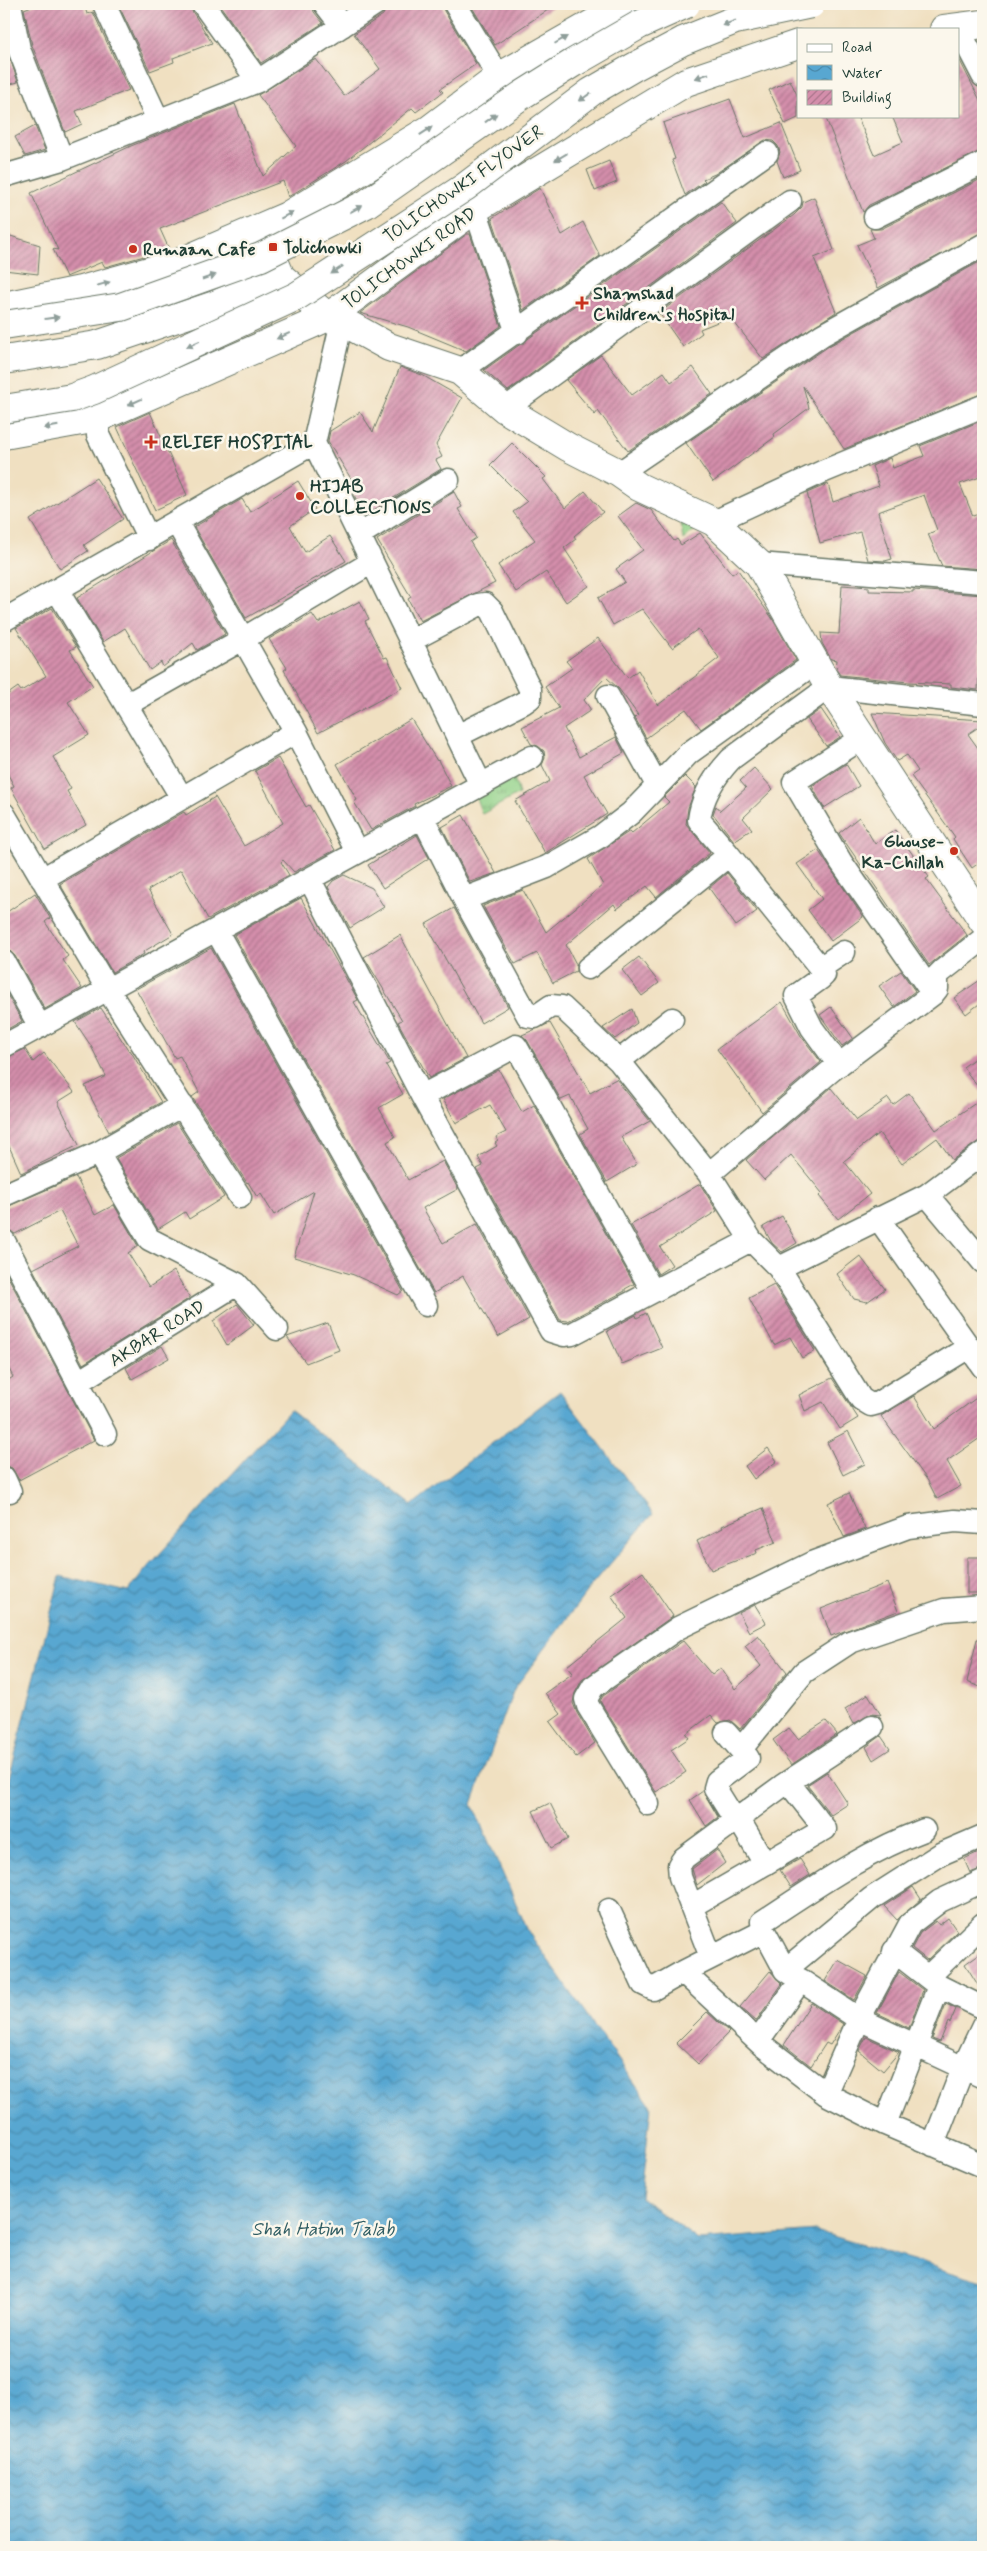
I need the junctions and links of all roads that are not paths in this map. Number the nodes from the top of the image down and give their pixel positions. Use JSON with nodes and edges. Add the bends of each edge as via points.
{"nodes":[{"id":1,"x":10,"y":4,"type":"edge"},
{"id":2,"x":104,"y":4,"type":"edge"},
{"id":3,"x":204,"y":4,"type":"edge"},
{"id":4,"x":325,"y":4,"type":"edge"},
{"id":5,"x":375,"y":4,"type":"edge"},
{"id":6,"x":455,"y":4,"type":"edge"},
{"id":7,"x":627,"y":4,"type":"edge"},
{"id":8,"x":686,"y":4,"type":"edge"},
{"id":9,"x":811,"y":4,"type":"edge"},
{"id":10,"x":342,"y":26,"type":"junction"},
{"id":11,"x":962,"y":27,"type":"edge"},
{"id":12,"x":797,"y":44,"type":"edge"},
{"id":13,"x":983,"y":76,"type":"edge"},
{"id":14,"x":499,"y":77,"type":"junction"},
{"id":15,"x":258,"y":81,"type":"junction"},
{"id":16,"x":158,"y":120,"type":"junction"},
{"id":17,"x":767,"y":153,"type":"dead end"},
{"id":18,"x":62,"y":159,"type":"junction"},
{"id":19,"x":983,"y":162,"type":"edge"},
{"id":20,"x":4,"y":176,"type":"edge"},
{"id":21,"x":790,"y":201,"type":"dead end"},
{"id":22,"x":475,"y":208,"type":"junction"},
{"id":23,"x":875,"y":217,"type":"dead end"},
{"id":24,"x":260,"y":228,"type":"junction"},
{"id":25,"x":983,"y":245,"type":"edge"},
{"id":26,"x":281,"y":277,"type":"junction"},
{"id":27,"x":4,"y":306,"type":"edge"},
{"id":28,"x":335,"y":319,"type":"junction"},
{"id":29,"x":4,"y":325,"type":"edge"},
{"id":30,"x":517,"y":333,"type":"junction"},
{"id":31,"x":4,"y":360,"type":"edge"},
{"id":32,"x":460,"y":371,"type":"junction"},
{"id":33,"x":983,"y":406,"type":"edge"},
{"id":34,"x":505,"y":409,"type":"junction"},
{"id":35,"x":4,"y":410,"type":"edge"},
{"id":36,"x":98,"y":418,"type":"junction"},
{"id":37,"x":4,"y":435,"type":"edge"},
{"id":38,"x":314,"y":443,"type":"junction"},
{"id":39,"x":619,"y":473,"type":"junction"},
{"id":40,"x":448,"y":480,"type":"dead end"},
{"id":41,"x":714,"y":522,"type":"junction"},
{"id":42,"x":177,"y":523,"type":"junction"},
{"id":43,"x":358,"y":535,"type":"junction"},
{"id":44,"x":149,"y":539,"type":"junction"},
{"id":45,"x":372,"y":562,"type":"junction"},
{"id":46,"x":760,"y":564,"type":"junction"},
{"id":47,"x":983,"y":582,"type":"edge"},
{"id":48,"x":57,"y":590,"type":"junction"},
{"id":49,"x":4,"y":620,"type":"edge"},
{"id":50,"x":243,"y":639,"type":"junction"},
{"id":51,"x":410,"y":641,"type":"junction"},
{"id":52,"x":816,"y":662,"type":"junction"},
{"id":53,"x":829,"y":687,"type":"junction"},
{"id":54,"x":608,"y":696,"type":"dead end"},
{"id":55,"x":983,"y":704,"type":"edge"},
{"id":56,"x":126,"y":706,"type":"junction"},
{"id":57,"x":296,"y":732,"type":"junction"},
{"id":58,"x":457,"y":736,"type":"junction"},
{"id":59,"x":864,"y":736,"type":"junction"},
{"id":60,"x":532,"y":757,"type":"dead end"},
{"id":61,"x":481,"y":785,"type":"junction"},
{"id":62,"x":657,"y":785,"type":"junction"},
{"id":63,"x":182,"y":798,"type":"junction"},
{"id":64,"x":4,"y":814,"type":"edge"},
{"id":65,"x":424,"y":818,"type":"junction"},
{"id":66,"x":357,"y":852,"type":"junction"},
{"id":67,"x":729,"y":855,"type":"junction"},
{"id":68,"x":42,"y":879,"type":"junction"},
{"id":69,"x":310,"y":880,"type":"junction"},
{"id":70,"x":464,"y":898,"type":"junction"},
{"id":71,"x":983,"y":921,"type":"edge"},
{"id":72,"x":216,"y":930,"type":"junction"},
{"id":73,"x":983,"y":939,"type":"edge"},
{"id":74,"x":844,"y":952,"type":"dead end"},
{"id":75,"x":4,"y":962,"type":"edge"},
{"id":76,"x":588,"y":968,"type":"dead end"},
{"id":77,"x":820,"y":968,"type":"junction"},
{"id":78,"x":108,"y":990,"type":"junction"},
{"id":79,"x":932,"y":994,"type":"junction"},
{"id":80,"x":672,"y":1019,"type":"dead end"},
{"id":81,"x":40,"y":1027,"type":"junction"},
{"id":82,"x":4,"y":1046,"type":"edge"},
{"id":83,"x":619,"y":1060,"type":"junction"},
{"id":84,"x":839,"y":1065,"type":"junction"},
{"id":85,"x":422,"y":1096,"type":"junction"},
{"id":86,"x":182,"y":1105,"type":"junction"},
{"id":87,"x":98,"y":1153,"type":"junction"},
{"id":88,"x":983,"y":1153,"type":"edge"},
{"id":89,"x":709,"y":1174,"type":"junction"},
{"id":90,"x":4,"y":1195,"type":"edge"},
{"id":91,"x":927,"y":1195,"type":"junction"},
{"id":92,"x":240,"y":1197,"type":"dead end"},
{"id":93,"x":878,"y":1218,"type":"junction"},
{"id":94,"x":751,"y":1240,"type":"junction"},
{"id":95,"x":4,"y":1241,"type":"edge"},
{"id":96,"x":980,"y":1252,"type":"edge"},
{"id":97,"x":779,"y":1268,"type":"junction"},
{"id":98,"x":237,"y":1284,"type":"junction"},
{"id":99,"x":652,"y":1290,"type":"junction"},
{"id":100,"x":426,"y":1305,"type":"dead end"},
{"id":101,"x":277,"y":1329,"type":"dead end"},
{"id":102,"x":968,"y":1347,"type":"junction"},
{"id":103,"x":983,"y":1367,"type":"edge"},
{"id":104,"x":78,"y":1382,"type":"junction"},
{"id":105,"x":105,"y":1434,"type":"dead end"},
{"id":106,"x":983,"y":1523,"type":"edge"},
{"id":107,"x":983,"y":1607,"type":"edge"},
{"id":108,"x":872,"y":1728,"type":"dead end"},
{"id":109,"x":788,"y":1782,"type":"junction"},
{"id":110,"x":648,"y":1804,"type":"dead end"},
{"id":111,"x":736,"y":1819,"type":"junction"},
{"id":112,"x":924,"y":1830,"type":"dead end"},
{"id":113,"x":983,"y":1836,"type":"edge"},
{"id":114,"x":765,"y":1864,"type":"junction"},
{"id":115,"x":983,"y":1881,"type":"edge"},
{"id":116,"x":692,"y":1906,"type":"junction"},
{"id":117,"x":609,"y":1910,"type":"dead end"},
{"id":118,"x":764,"y":1931,"type":"junction"},
{"id":119,"x":980,"y":1932,"type":"edge"},
{"id":120,"x":894,"y":1951,"type":"junction"},
{"id":121,"x":711,"y":1957,"type":"junction"},
{"id":122,"x":683,"y":1972,"type":"junction"},
{"id":123,"x":793,"y":1975,"type":"junction"},
{"id":124,"x":934,"y":1982,"type":"junction"},
{"id":125,"x":983,"y":2008,"type":"edge"},
{"id":126,"x":859,"y":2019,"type":"junction"},
{"id":127,"x":983,"y":2026,"type":"edge"},
{"id":128,"x":758,"y":2041,"type":"junction"},
{"id":129,"x":914,"y":2045,"type":"junction"},
{"id":130,"x":973,"y":2073,"type":"edge"},
{"id":131,"x":826,"y":2094,"type":"junction"},
{"id":132,"x":884,"y":2124,"type":"junction"},
{"id":133,"x":933,"y":2145,"type":"junction"},
{"id":134,"x":983,"y":2166,"type":"edge"}],
"edges":[{"from":1,"to":18,"type":"street","via":[[19,49]]},
{"from":2,"to":16,"type":"street"},
{"from":3,"to":15,"type":"street"},
{"from":4,"to":10,"type":"street"},
{"from":5,"to":10,"type":"street"},
{"from":6,"to":14,"type":"street"},
{"from":14,"to":7,"type":"main road","one_way":true},
{"from":29,"to":8,"type":"main road","one_way":true,"bridge":true,"via":[[121,307],[261,256],[366,204],[551,77],[640,25]]},
{"from":9,"to":35,"type":"main road","name":"TOLICHOWKI FLYOVER","one_way":true,"bridge":true,"via":[[735,20],[634,66],[591,92],[465,187],[297,296],[94,390],[72,398]]},
{"from":10,"to":15,"type":"street"},
{"from":11,"to":13,"type":"street"},
{"from":12,"to":22,"type":"main road","name":"TOLICHOWKI ROAD","one_way":true,"via":[[686,82]]},
{"from":24,"to":14,"type":"main road","one_way":true,"via":[[287,216],[430,129]]},
{"from":15,"to":16,"type":"street"},
{"from":16,"to":18,"type":"street"},
{"from":17,"to":30,"type":"street"},
{"from":18,"to":20,"type":"street"},
{"from":19,"to":23,"type":"street"},
{"from":21,"to":34,"type":"street"},
{"from":22,"to":28,"type":"main road","name":"TOLICHOWKI ROAD"},
{"from":22,"to":30,"type":"street"},
{"from":24,"to":26,"type":"main road"},
{"from":27,"to":24,"type":"main road","one_way":true,"via":[[81,290],[178,263]]},
{"from":25,"to":39,"type":"street","via":[[822,334]]},
{"from":26,"to":28,"type":"main road"},
{"from":26,"to":31,"type":"main road","via":[[215,305],[106,342]]},
{"from":28,"to":32,"type":"main road","via":[[389,346]]},
{"from":28,"to":36,"type":"main road","name":"TOLICHOWKI ROAD","one_way":true},
{"from":28,"to":38,"type":"street"},
{"from":30,"to":32,"type":"street"},
{"from":32,"to":34,"type":"main road"},
{"from":33,"to":41,"type":"street","via":[[822,472]]},
{"from":34,"to":39,"type":"main road"},
{"from":36,"to":37,"type":"main road","name":"TOLICHOWKI ROAD","one_way":true},
{"from":36,"to":44,"type":"street","via":[[100,440]]},
{"from":38,"to":42,"type":"street"},
{"from":38,"to":43,"type":"street"},
{"from":39,"to":41,"type":"main road","via":[[639,487]]},
{"from":40,"to":43,"type":"street"},
{"from":41,"to":46,"type":"main road"},
{"from":42,"to":44,"type":"street"},
{"from":42,"to":50,"type":"street"},
{"from":43,"to":45,"type":"street"},
{"from":44,"to":48,"type":"street"},
{"from":45,"to":50,"type":"street"},
{"from":45,"to":51,"type":"street"},
{"from":46,"to":47,"type":"street"},
{"from":46,"to":52,"type":"main road"},
{"from":48,"to":49,"type":"street"},
{"from":48,"to":56,"type":"street"},
{"from":50,"to":56,"type":"street"},
{"from":50,"to":57,"type":"street"},
{"from":51,"to":58,"type":"street"},
{"from":51,"to":58,"type":"street","via":[[478,604],[485,604],[492,611],[530,689],[530,698]]},
{"from":52,"to":53,"type":"main road"},
{"from":52,"to":62,"type":"street","via":[[689,753]]},
{"from":53,"to":55,"type":"street"},
{"from":53,"to":59,"type":"main road"},
{"from":53,"to":67,"type":"street","via":[[731,759],[717,774],[704,799],[699,820]]},
{"from":54,"to":62,"type":"street"},
{"from":56,"to":63,"type":"street"},
{"from":57,"to":63,"type":"street"},
{"from":57,"to":66,"type":"street"},
{"from":58,"to":61,"type":"street"},
{"from":59,"to":71,"type":"main road"},
{"from":59,"to":79,"type":"street","via":[[794,782],[841,862]]},
{"from":60,"to":61,"type":"street"},
{"from":61,"to":65,"type":"street"},
{"from":62,"to":70,"type":"street","via":[[631,813],[601,836],[547,867]]},
{"from":63,"to":68,"type":"street"},
{"from":64,"to":68,"type":"street"},
{"from":65,"to":66,"type":"street"},
{"from":65,"to":70,"type":"street"},
{"from":66,"to":69,"type":"street"},
{"from":67,"to":76,"type":"street"},
{"from":67,"to":77,"type":"street"},
{"from":68,"to":78,"type":"street"},
{"from":69,"to":72,"type":"street"},
{"from":69,"to":85,"type":"street"},
{"from":70,"to":83,"type":"street","via":[[528,1016],[535,1017],[551,1006],[562,1007]]},
{"from":72,"to":78,"type":"street"},
{"from":72,"to":100,"type":"street"},
{"from":73,"to":79,"type":"street","via":[[937,976],[937,989]]},
{"from":74,"to":77,"type":"street"},
{"from":75,"to":81,"type":"street"},
{"from":77,"to":84,"type":"street","via":[[824,975],[796,996],[812,1028]]},
{"from":78,"to":81,"type":"street"},
{"from":78,"to":86,"type":"street"},
{"from":79,"to":84,"type":"street"},
{"from":80,"to":83,"type":"street"},
{"from":81,"to":82,"type":"street"},
{"from":83,"to":89,"type":"street"},
{"from":84,"to":89,"type":"street"},
{"from":85,"to":99,"type":"street","via":[[551,1331],[572,1334]]},
{"from":85,"to":99,"type":"street","via":[[516,1046]]},
{"from":86,"to":87,"type":"street"},
{"from":86,"to":92,"type":"street"},
{"from":87,"to":90,"type":"street"},
{"from":87,"to":98,"type":"street","via":[[149,1239]]},
{"from":88,"to":91,"type":"street"},
{"from":89,"to":94,"type":"street"},
{"from":91,"to":93,"type":"street"},
{"from":91,"to":96,"type":"street"},
{"from":93,"to":97,"type":"street"},
{"from":93,"to":102,"type":"street"},
{"from":94,"to":97,"type":"street"},
{"from":94,"to":99,"type":"street"},
{"from":95,"to":104,"type":"street"},
{"from":97,"to":102,"type":"street","via":[[866,1404],[878,1403]]},
{"from":98,"to":101,"type":"street"},
{"from":98,"to":104,"type":"street","name":"AKBAR ROAD"},
{"from":102,"to":103,"type":"street"},
{"from":104,"to":105,"type":"street"},
{"from":106,"to":110,"type":"street","via":[[955,1521],[908,1527],[814,1562],[678,1628],[593,1687],[588,1692],[588,1706]]},
{"from":107,"to":111,"type":"street","via":[[944,1610],[850,1642],[804,1672],[733,1741],[748,1758],[717,1781],[715,1788]]},
{"from":108,"to":109,"type":"street"},
{"from":109,"to":111,"type":"street"},
{"from":109,"to":114,"type":"street","via":[[825,1829]]},
{"from":111,"to":114,"type":"street"},
{"from":111,"to":116,"type":"street","via":[[679,1865],[680,1877]]},
{"from":112,"to":118,"type":"street","via":[[851,1864],[762,1922]]},
{"from":113,"to":123,"type":"street","via":[[941,1854],[872,1898]]},
{"from":114,"to":116,"type":"street"},
{"from":115,"to":120,"type":"street","via":[[940,1901],[917,1917]]},
{"from":116,"to":121,"type":"street"},
{"from":117,"to":122,"type":"street","via":[[643,1984],[653,1989]]},
{"from":118,"to":121,"type":"street"},
{"from":118,"to":123,"type":"street"},
{"from":119,"to":124,"type":"street"},
{"from":120,"to":124,"type":"street"},
{"from":120,"to":126,"type":"street"},
{"from":121,"to":122,"type":"street"},
{"from":122,"to":128,"type":"street"},
{"from":123,"to":126,"type":"street"},
{"from":123,"to":128,"type":"street"},
{"from":124,"to":125,"type":"street"},
{"from":124,"to":129,"type":"street"},
{"from":126,"to":129,"type":"street"},
{"from":126,"to":131,"type":"street"},
{"from":127,"to":130,"type":"street"},
{"from":128,"to":131,"type":"street"},
{"from":129,"to":130,"type":"street"},
{"from":129,"to":132,"type":"street"},
{"from":130,"to":133,"type":"street"},
{"from":131,"to":132,"type":"street"},
{"from":132,"to":133,"type":"street"},
{"from":133,"to":134,"type":"street"}]}
